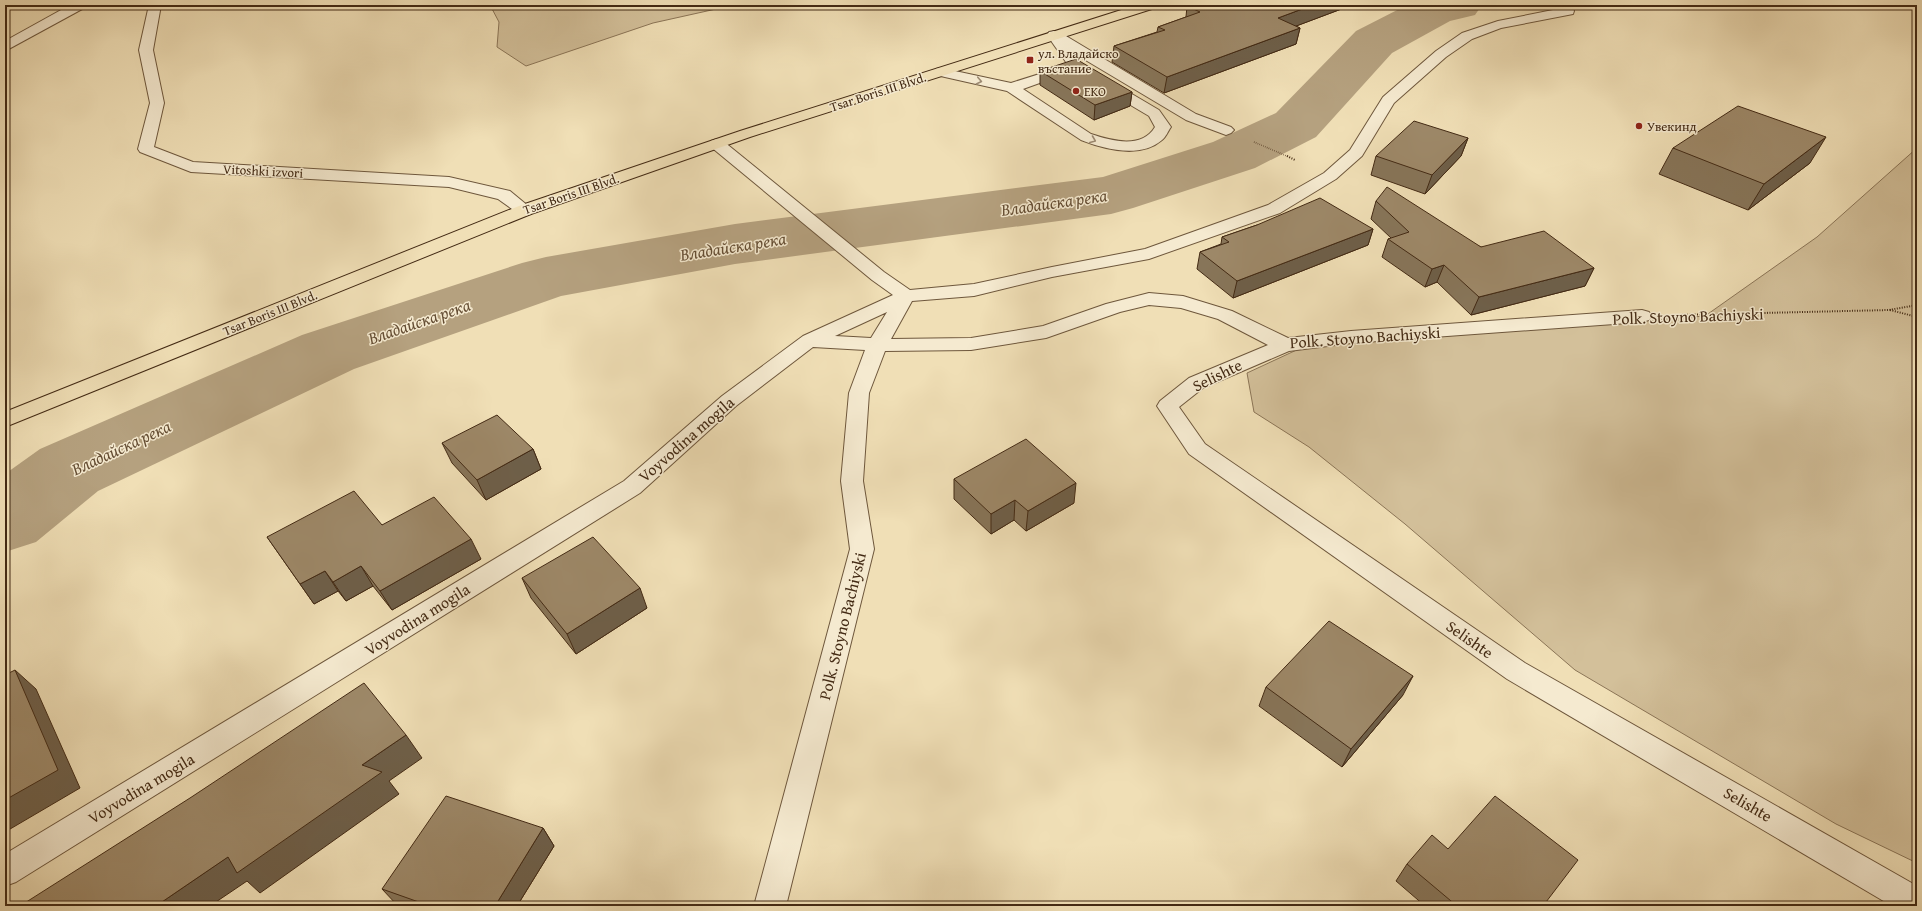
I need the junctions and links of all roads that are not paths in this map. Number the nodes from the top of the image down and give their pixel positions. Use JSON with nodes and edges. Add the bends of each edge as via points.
{"nodes":[{"id":1,"x":79,"y":5,"type":"edge"},
{"id":2,"x":155,"y":5,"type":"edge"},
{"id":3,"x":1150,"y":5,"type":"edge"},
{"id":4,"x":1568,"y":11,"type":"dead end"},
{"id":5,"x":1054,"y":35,"type":"junction"},
{"id":6,"x":5,"y":47,"type":"edge"},
{"id":7,"x":1076,"y":67,"type":"junction"},
{"id":8,"x":941,"y":72,"type":"junction"},
{"id":9,"x":1012,"y":88,"type":"junction"},
{"id":10,"x":1226,"y":130,"type":"road end"},
{"id":11,"x":717,"y":144,"type":"junction"},
{"id":12,"x":525,"y":210,"type":"junction"},
{"id":13,"x":906,"y":296,"type":"junction"},
{"id":14,"x":1642,"y":316,"type":"road end"},
{"id":15,"x":810,"y":340,"type":"junction"},
{"id":16,"x":1286,"y":344,"type":"junction"},
{"id":17,"x":877,"y":345,"type":"junction"},
{"id":18,"x":5,"y":420,"type":"edge"},
{"id":19,"x":5,"y":871,"type":"edge"},
{"id":20,"x":1917,"y":902,"type":"edge"},
{"id":21,"x":770,"y":906,"type":"edge"}],
"edges":[{"from":1,"to":6,"type":"street"},
{"from":2,"to":12,"type":"street","name":"Vitoshki izvori","via":[[146,50],[157,103],[146,148],[191,167],[449,182],[504,195]]},
{"from":3,"to":5,"type":"main road","name":"Tsar Boris III Blvd."},
{"from":4,"to":13,"type":"street","name":"Voyvodina mogila","via":[[1498,25],[1467,36],[1441,54],[1388,100],[1356,153],[1330,176],[1274,209],[1149,254],[974,290]]},
{"from":5,"to":7,"type":"street"},
{"from":5,"to":8,"type":"main road","name":"Tsar Boris III Blvd."},
{"from":5,"to":10,"type":"street","via":[[1191,117]]},
{"from":7,"to":9,"type":"street"},
{"from":9,"to":7,"type":"street","one_way":true,"via":[[1086,137],[1098,142],[1128,146],[1154,140],[1161,134],[1163,127],[1154,113]]},
{"from":8,"to":9,"type":"street","one_way":true},
{"from":8,"to":11,"type":"main road","name":"Tsar Boris III Blvd."},
{"from":11,"to":12,"type":"main road","name":"Tsar Boris III Blvd."},
{"from":11,"to":13,"type":"street"},
{"from":12,"to":18,"type":"main road","name":"Tsar Boris III Blvd."},
{"from":13,"to":15,"type":"street","name":"Voyvodina mogila"},
{"from":13,"to":17,"type":"street"},
{"from":14,"to":16,"type":"street","name":"Polk. Stoyno Bachiyski"},
{"from":15,"to":17,"type":"street"},
{"from":15,"to":19,"type":"street","name":"Voyvodina mogila","via":[[729,401],[632,487]]},
{"from":16,"to":17,"type":"street","name":"Polk. Stoyno Bachiyski","via":[[1225,315],[1183,302],[1149,299],[1113,308],[1046,332],[971,344]]},
{"from":16,"to":20,"type":"street","name":"Selishte","via":[[1196,382],[1167,406],[1197,449],[1516,671]]},
{"from":17,"to":21,"type":"street","name":"Polk. Stoyno Bachiyski","via":[[859,393],[852,481],[862,549]]}]}
